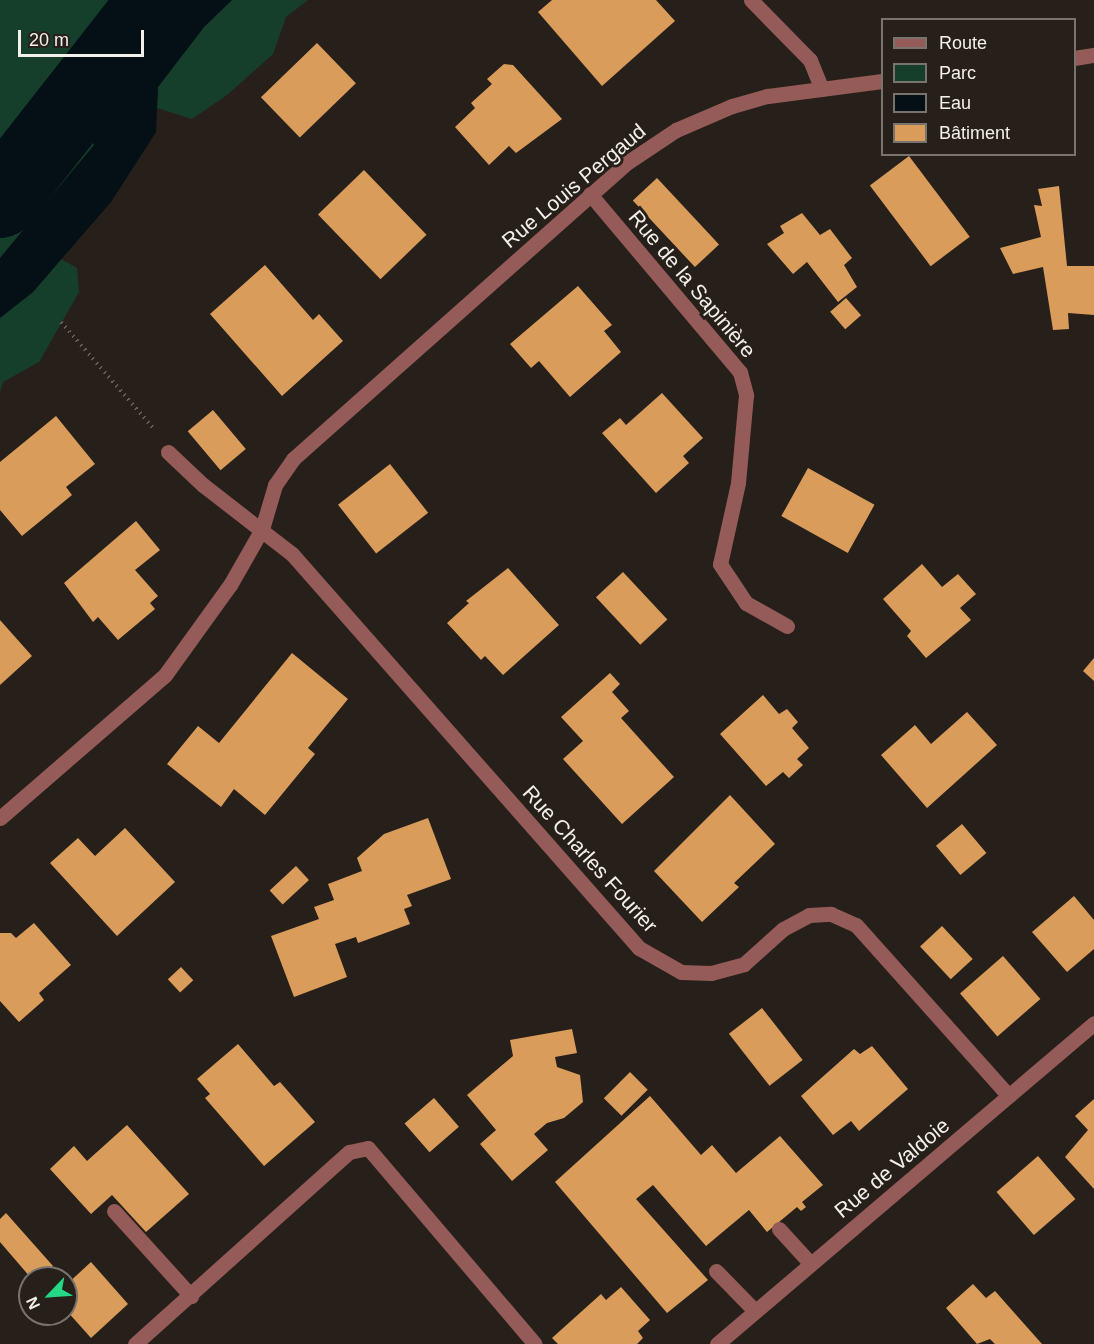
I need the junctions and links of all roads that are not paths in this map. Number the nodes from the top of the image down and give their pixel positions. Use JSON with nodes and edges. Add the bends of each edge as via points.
{"nodes":[{"id":1,"x":751,"y":0,"type":"edge"},
{"id":2,"x":1094,"y":55,"type":"edge"},
{"id":3,"x":1076,"y":58,"type":"edge"},
{"id":4,"x":881,"y":81,"type":"edge"},
{"id":5,"x":822,"y":89,"type":"junction"},
{"id":6,"x":590,"y":194,"type":"junction"},
{"id":7,"x":168,"y":452,"type":"road end"},
{"id":8,"x":262,"y":529,"type":"junction"},
{"id":9,"x":787,"y":626,"type":"dead end"},
{"id":10,"x":0,"y":818,"type":"edge"},
{"id":11,"x":1094,"y":1023,"type":"edge"},
{"id":12,"x":1009,"y":1096,"type":"junction"},
{"id":13,"x":114,"y":1211,"type":"dead end"},
{"id":14,"x":779,"y":1229,"type":"dead end"},
{"id":15,"x":811,"y":1264,"type":"junction"},
{"id":16,"x":716,"y":1271,"type":"dead end"},
{"id":17,"x":191,"y":1296,"type":"junction"},
{"id":18,"x":755,"y":1311,"type":"junction"},
{"id":19,"x":135,"y":1344,"type":"edge"},
{"id":20,"x":535,"y":1344,"type":"edge"},
{"id":21,"x":717,"y":1344,"type":"edge"}],
"edges":[{"from":1,"to":5,"type":"street","via":[[810,60]]},
{"from":2,"to":3,"type":"street"},
{"from":4,"to":5,"type":"street","name":"Rue Louis Pergaud"},
{"from":5,"to":6,"type":"street","name":"Rue Louis Pergaud","via":[[732,106],[676,130]]},
{"from":6,"to":8,"type":"street","name":"Rue Louis Pergaud","via":[[293,459],[275,485]]},
{"from":6,"to":9,"type":"street","name":"Rue de la Sapinière","via":[[740,372],[746,395],[739,472],[720,564],[746,603]]},
{"from":7,"to":8,"type":"street","name":"Rue Charles Fourier","via":[[203,486]]},
{"from":8,"to":10,"type":"street","name":"Rue Louis Pergaud","via":[[230,585],[165,675]]},
{"from":8,"to":12,"type":"street","name":"Rue Charles Fourier","via":[[299,562],[639,948],[681,972],[711,973],[744,964],[783,929],[809,915],[831,914],[856,926]]},
{"from":11,"to":12,"type":"street","name":"Rue de Valdoie"},
{"from":12,"to":15,"type":"street","name":"Rue de Valdoie"},
{"from":13,"to":17,"type":"street"},
{"from":14,"to":15,"type":"street"},
{"from":15,"to":18,"type":"street","name":"Rue de Valdoie"},
{"from":16,"to":18,"type":"street"},
{"from":17,"to":19,"type":"street"},
{"from":17,"to":20,"type":"street","via":[[349,1152],[368,1148]]},
{"from":18,"to":21,"type":"street","name":"Rue de Valdoie"}]}
